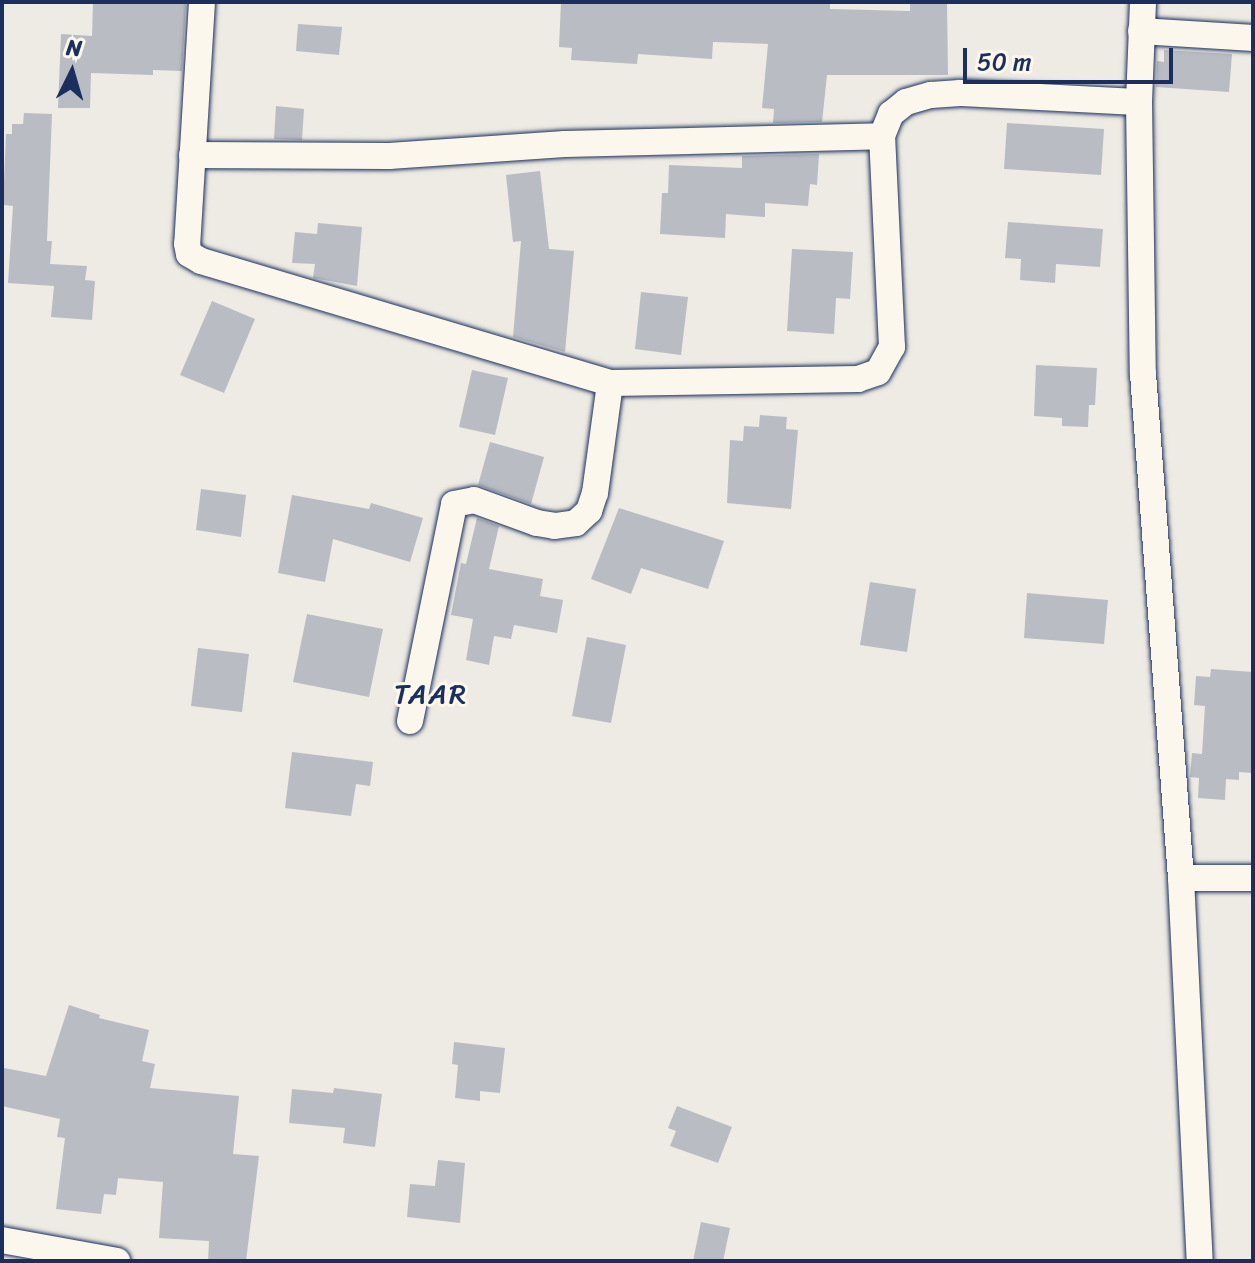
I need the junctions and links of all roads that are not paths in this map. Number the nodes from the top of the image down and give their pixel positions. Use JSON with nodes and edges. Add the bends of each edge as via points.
{"nodes":[{"id":1,"x":202,"y":2,"type":"edge"},
{"id":2,"x":1143,"y":2,"type":"edge"},
{"id":3,"x":1141,"y":31,"type":"junction"},
{"id":4,"x":1253,"y":38,"type":"edge"},
{"id":5,"x":1139,"y":102,"type":"junction"},
{"id":6,"x":882,"y":136,"type":"junction"},
{"id":7,"x":192,"y":155,"type":"junction"},
{"id":8,"x":610,"y":383,"type":"junction"},
{"id":9,"x":410,"y":721,"type":"dead end"},
{"id":10,"x":1181,"y":878,"type":"junction"},
{"id":11,"x":1253,"y":878,"type":"edge"},
{"id":12,"x":2,"y":1240,"type":"edge"},
{"id":13,"x":117,"y":1261,"type":"edge"},
{"id":14,"x":1200,"y":1261,"type":"edge"}],
"edges":[{"from":1,"to":7,"type":"street"},
{"from":2,"to":3,"type":"street"},
{"from":3,"to":4,"type":"street"},
{"from":3,"to":5,"type":"street"},
{"from":5,"to":6,"type":"street","via":[[931,95],[906,102],[891,114]]},
{"from":5,"to":10,"type":"street","via":[[1143,374]]},
{"from":6,"to":7,"type":"street","via":[[565,144],[389,156]]},
{"from":6,"to":8,"type":"street","via":[[892,347],[878,372],[858,379]]},
{"from":7,"to":8,"type":"street","via":[[187,244],[189,254],[201,261]]},
{"from":8,"to":9,"type":"street","via":[[595,493],[589,511],[576,523],[537,523],[474,500],[454,504]]},
{"from":10,"to":11,"type":"street"},
{"from":10,"to":14,"type":"street"},
{"from":12,"to":13,"type":"street"}]}
